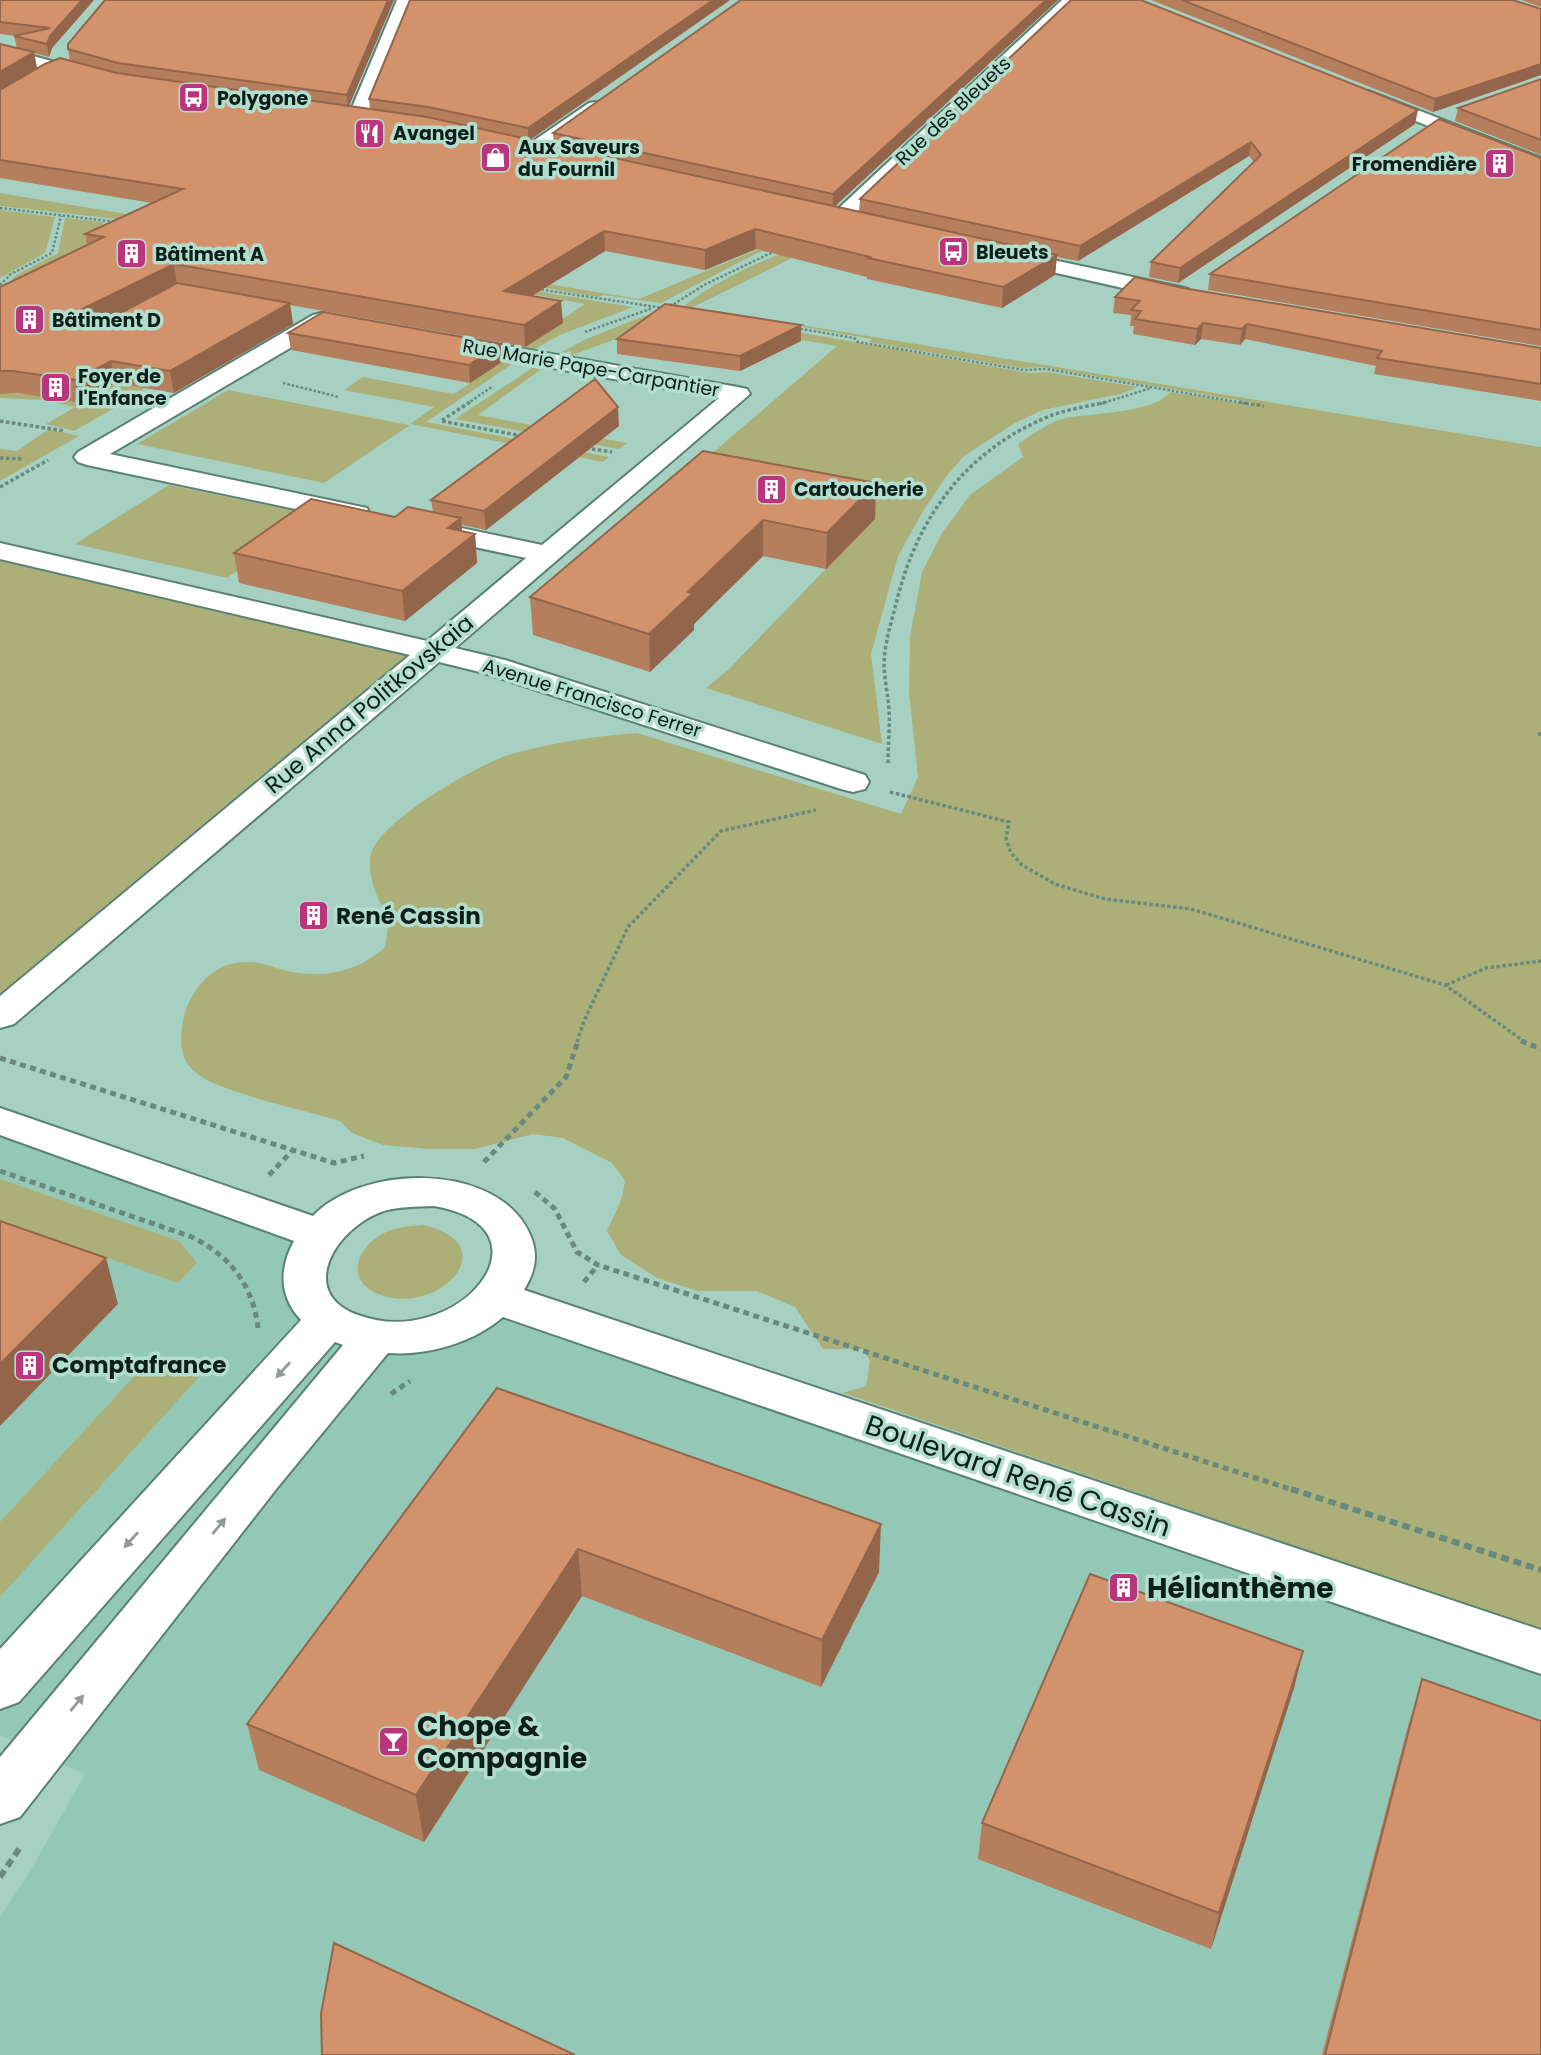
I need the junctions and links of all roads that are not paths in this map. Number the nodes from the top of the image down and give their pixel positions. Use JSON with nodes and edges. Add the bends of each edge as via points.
{"nodes":[{"id":1,"x":405,"y":0,"type":"edge"},
{"id":2,"x":1071,"y":0,"type":"edge"},
{"id":3,"x":0,"y":50,"type":"edge"},
{"id":4,"x":56,"y":57,"type":"junction"},
{"id":5,"x":34,"y":80,"type":"edge"},
{"id":6,"x":110,"y":81,"type":"edge"},
{"id":7,"x":1347,"y":88,"type":"edge"},
{"id":8,"x":609,"y":96,"type":"edge"},
{"id":9,"x":1457,"y":111,"type":"edge"},
{"id":10,"x":358,"y":118,"type":"edge"},
{"id":11,"x":1434,"y":122,"type":"junction"},
{"id":12,"x":1412,"y":137,"type":"edge"},
{"id":13,"x":510,"y":145,"type":"edge"},
{"id":14,"x":533,"y":150,"type":"junction"},
{"id":15,"x":561,"y":157,"type":"edge"},
{"id":16,"x":1541,"y":165,"type":"edge"},
{"id":17,"x":857,"y":224,"type":"edge"},
{"id":18,"x":987,"y":252,"type":"edge"},
{"id":19,"x":1192,"y":293,"type":"edge"},
{"id":20,"x":283,"y":313,"type":"edge"},
{"id":21,"x":321,"y":320,"type":"junction"},
{"id":22,"x":348,"y":325,"type":"edge"},
{"id":23,"x":430,"y":339,"type":"edge"},
{"id":24,"x":738,"y":394,"type":"joint"},
{"id":25,"x":0,"y":551,"type":"edge"},
{"id":26,"x":547,"y":554,"type":"junction"},
{"id":27,"x":432,"y":651,"type":"junction"},
{"id":28,"x":853,"y":782,"type":"dead end"},
{"id":29,"x":0,"y":1016,"type":"edge"},
{"id":30,"x":0,"y":1121,"type":"edge"},
{"id":31,"x":321,"y":1236,"type":"junction"},
{"id":32,"x":496,"y":1297,"type":"junction"},
{"id":33,"x":328,"y":1320,"type":"junction"},
{"id":34,"x":376,"y":1336,"type":"junction"},
{"id":35,"x":1541,"y":1652,"type":"edge"},
{"id":36,"x":0,"y":1686,"type":"edge"},
{"id":37,"x":0,"y":1799,"type":"edge"}],
"edges":[{"from":1,"to":10,"type":"street"},
{"from":2,"to":17,"type":"street","name":"Rue des Bleuets","via":[[847,211],[828,218]]},
{"from":3,"to":4,"type":"street"},
{"from":3,"to":4,"type":"street"},
{"from":4,"to":5,"type":"street","via":[[47,72]]},
{"from":4,"to":6,"type":"street"},
{"from":7,"to":11,"type":"street"},
{"from":8,"to":14,"type":"street"},
{"from":9,"to":11,"type":"street"},
{"from":11,"to":12,"type":"street"},
{"from":11,"to":16,"type":"street"},
{"from":13,"to":14,"type":"street"},
{"from":14,"to":15,"type":"street"},
{"from":18,"to":19,"type":"street"},
{"from":20,"to":21,"type":"street"},
{"from":21,"to":22,"type":"street"},
{"from":21,"to":26,"type":"street","via":[[87,457]]},
{"from":23,"to":24,"type":"street","name":"Rue Marie Pape-Carpantier"},
{"from":24,"to":26,"type":"street","name":"Rue Anna Politkovskaia"},
{"from":25,"to":27,"type":"street","name":"Avenue Francisco Ferrer"},
{"from":26,"to":27,"type":"street","name":"Rue Anna Politkovskaia"},
{"from":27,"to":28,"type":"street","name":"Avenue Francisco Ferrer","via":[[494,666]]},
{"from":27,"to":29,"type":"street","name":"Rue Anna Politkovskaia"},
{"from":30,"to":31,"type":"street"},
{"from":31,"to":32,"type":"street","via":[[335,1219],[364,1202],[399,1193],[434,1192],[467,1199],[491,1211],[508,1231],[515,1255],[509,1281]]},
{"from":31,"to":33,"type":"street","via":[[309,1248],[303,1274],[309,1299]]},
{"from":32,"to":34,"type":"street","via":[[461,1324],[425,1336]]},
{"from":32,"to":35,"type":"street","name":"Boulevard René Cassin"},
{"from":33,"to":34,"type":"street","via":[[358,1334]]},
{"from":33,"to":36,"type":"street","one_way":true},
{"from":37,"to":34,"type":"street","one_way":true}]}
